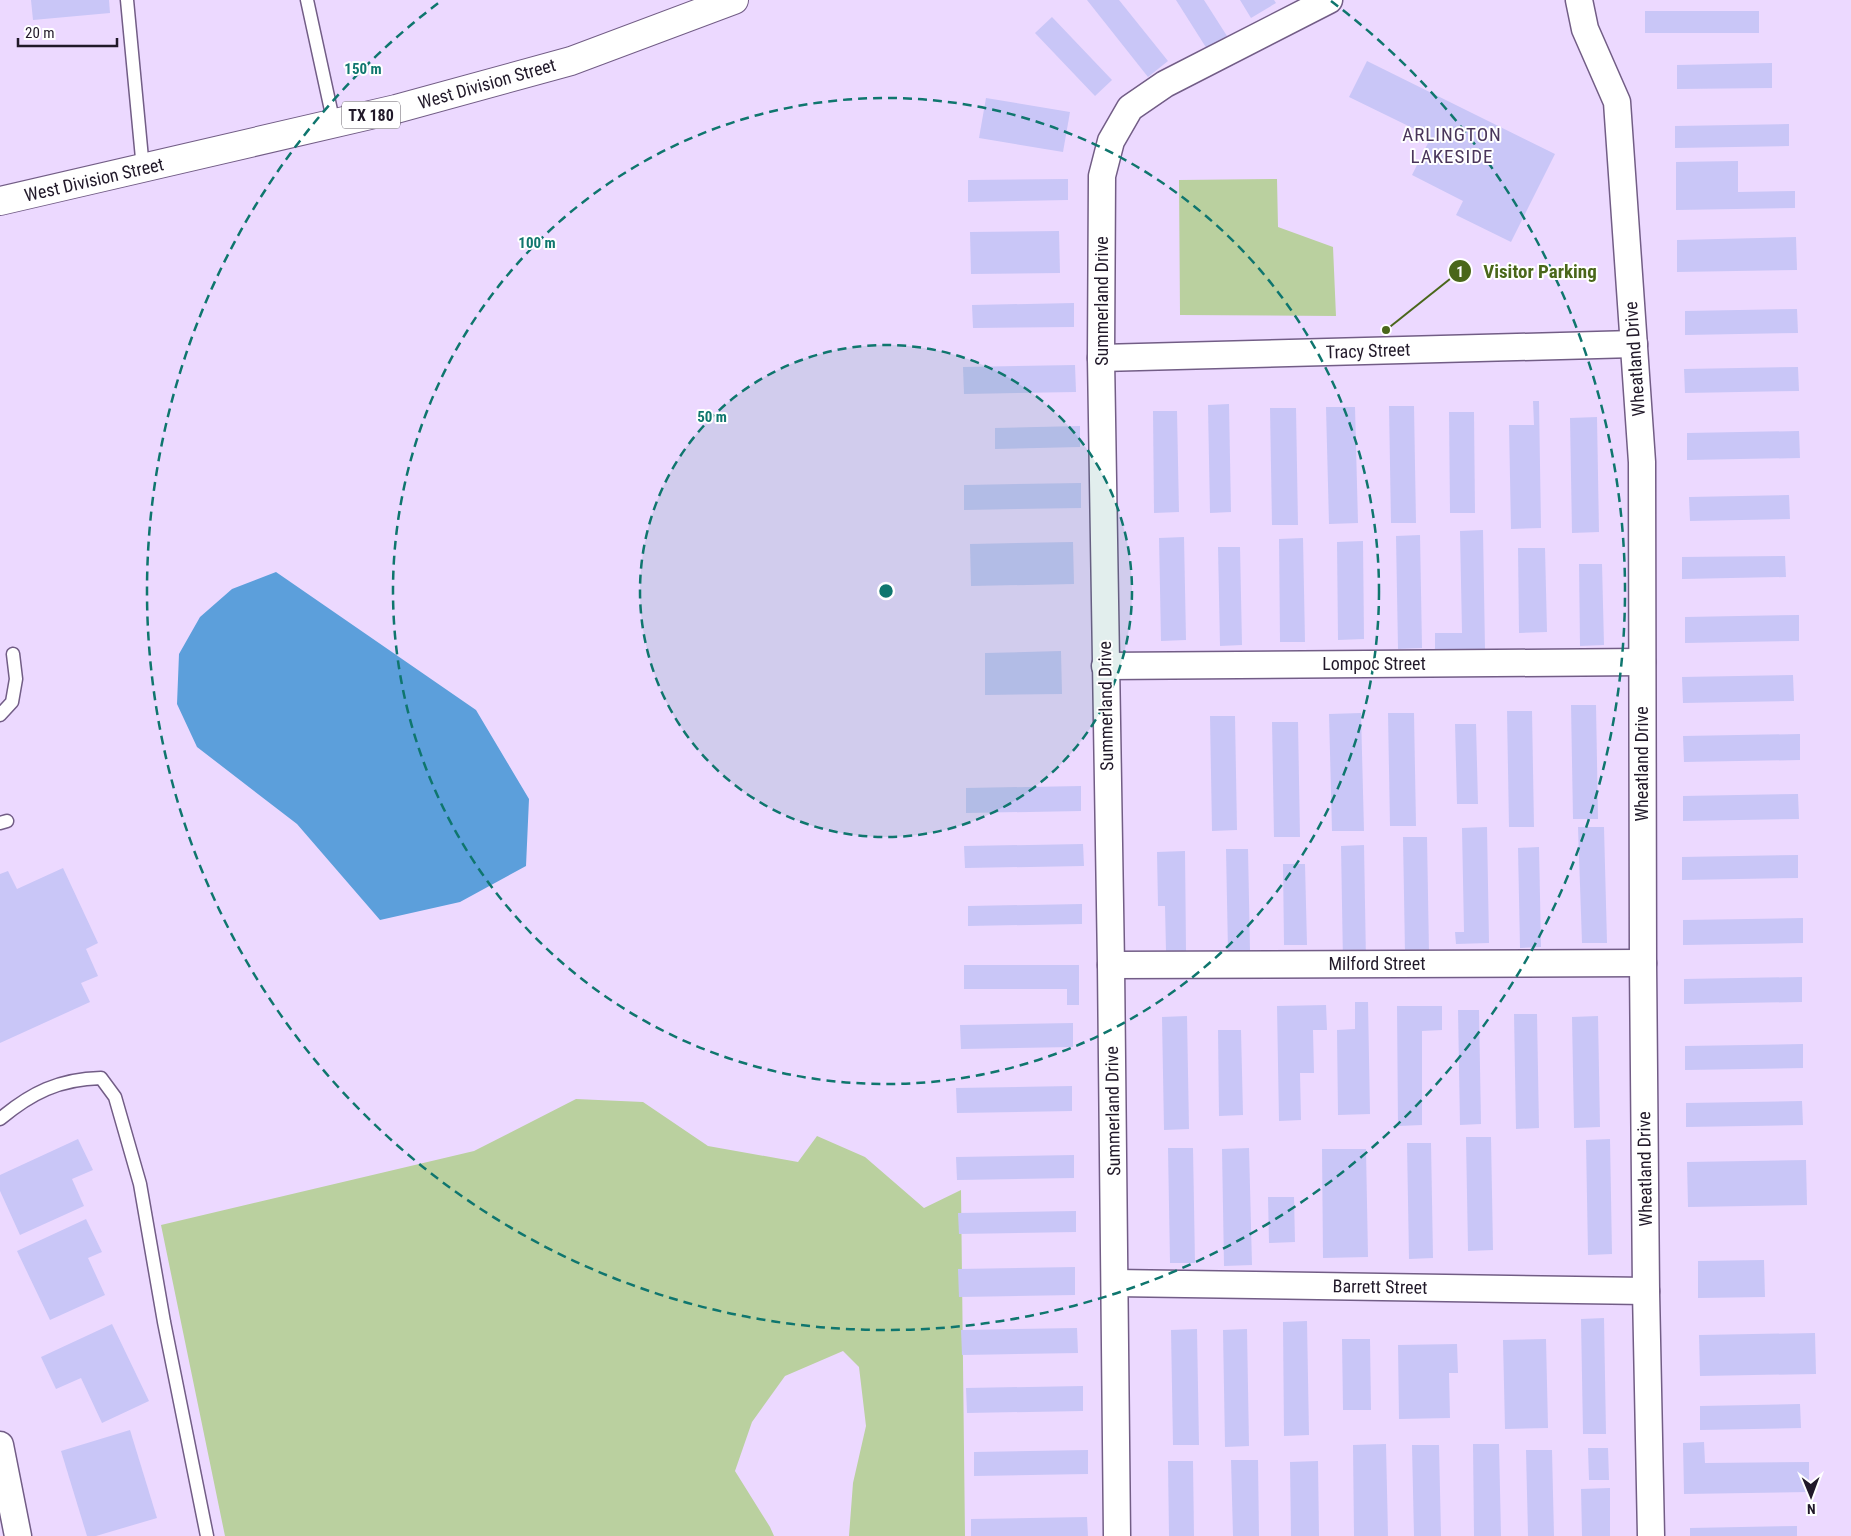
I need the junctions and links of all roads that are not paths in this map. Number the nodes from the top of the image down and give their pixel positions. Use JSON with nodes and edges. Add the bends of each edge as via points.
{"nodes":[{"id":1,"x":127,"y":0,"type":"edge"},
{"id":2,"x":307,"y":0,"type":"edge"},
{"id":3,"x":734,"y":0,"type":"edge"},
{"id":4,"x":1328,"y":0,"type":"edge"},
{"id":5,"x":1579,"y":0,"type":"edge"},
{"id":6,"x":334,"y":124,"type":"junction"},
{"id":7,"x":143,"y":168,"type":"junction"},
{"id":8,"x":0,"y":201,"type":"edge"},
{"id":9,"x":1634,"y":344,"type":"junction"},
{"id":10,"x":1101,"y":358,"type":"junction"},
{"id":11,"x":13,"y":654,"type":"dead end"},
{"id":12,"x":1642,"y":662,"type":"junction"},
{"id":13,"x":1105,"y":666,"type":"junction"},
{"id":14,"x":0,"y":715,"type":"edge"},
{"id":15,"x":1643,"y":963,"type":"junction"},
{"id":16,"x":1111,"y":965,"type":"junction"},
{"id":17,"x":0,"y":1119,"type":"edge"},
{"id":18,"x":1115,"y":1283,"type":"junction"},
{"id":19,"x":1646,"y":1291,"type":"junction"},
{"id":20,"x":0,"y":1445,"type":"edge"},
{"id":21,"x":18,"y":1536,"type":"edge"},
{"id":22,"x":207,"y":1536,"type":"edge"},
{"id":23,"x":1117,"y":1536,"type":"edge"},
{"id":24,"x":1651,"y":1536,"type":"edge"}],
"edges":[{"from":1,"to":7,"type":"lane"},
{"from":2,"to":6,"type":"lane"},
{"from":3,"to":6,"type":"main road","name":"West Division Street","number":"TX 180","via":[[571,61]]},
{"from":4,"to":10,"type":"street","name":"Summerland Drive","via":[[1165,84],[1130,108],[1111,141],[1102,176]]},
{"from":5,"to":9,"type":"street","name":"Wheatland Drive","via":[[1585,29],[1617,102]]},
{"from":6,"to":7,"type":"main road","name":"West Division Street","number":"TX 180"},
{"from":7,"to":8,"type":"main road","name":"West Division Street","number":"TX 180"},
{"from":9,"to":10,"type":"street","name":"Tracy Street"},
{"from":9,"to":12,"type":"street","name":"Wheatland Drive","via":[[1642,462]]},
{"from":10,"to":13,"type":"street","name":"Summerland Drive"},
{"from":11,"to":14,"type":"lane","via":[[16,679],[12,702]]},
{"from":12,"to":13,"type":"street","name":"Lompoc Street"},
{"from":12,"to":15,"type":"street","name":"Wheatland Drive"},
{"from":13,"to":16,"type":"street","name":"Summerland Drive"},
{"from":15,"to":16,"type":"street","name":"Milford Street"},
{"from":15,"to":19,"type":"street","name":"Wheatland Drive"},
{"from":16,"to":18,"type":"street","name":"Summerland Drive"},
{"from":17,"to":22,"type":"lane","via":[[48,1087],[81,1079],[101,1078],[115,1097],[140,1184]]},
{"from":18,"to":19,"type":"street","name":"Barrett Street"},
{"from":18,"to":23,"type":"street","name":"Summerland Drive"},
{"from":19,"to":24,"type":"street","name":"Wheatland Drive"},
{"from":20,"to":21,"type":"street"}]}
